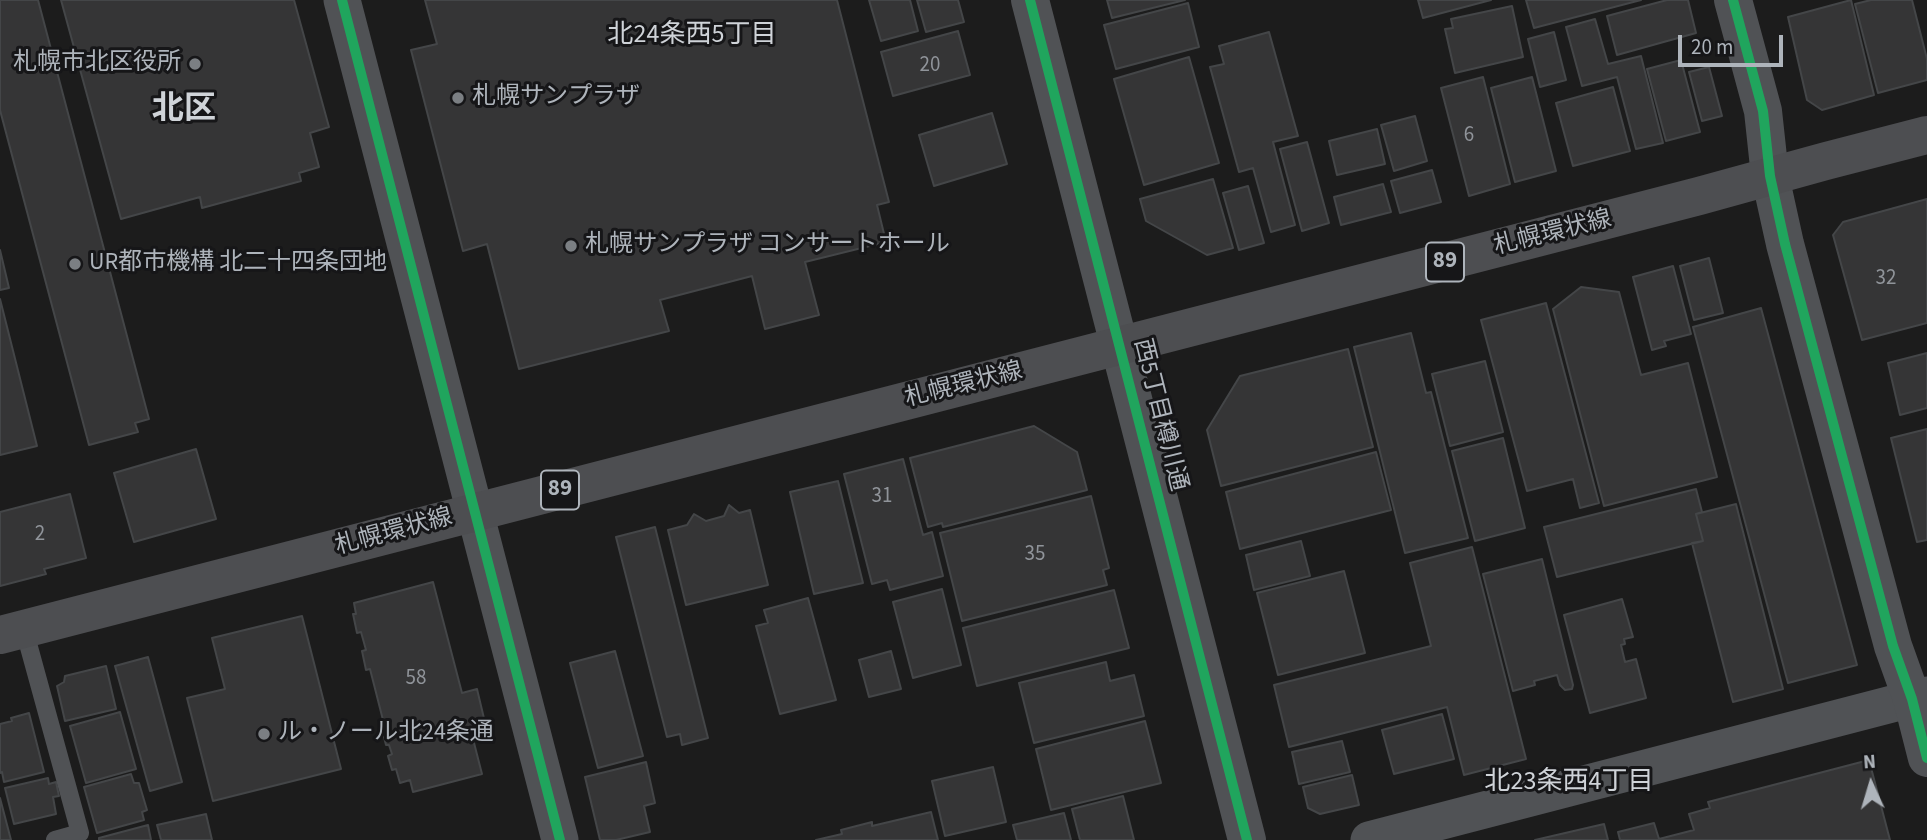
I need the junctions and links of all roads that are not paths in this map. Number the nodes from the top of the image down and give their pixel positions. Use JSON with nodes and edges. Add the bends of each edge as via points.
{"nodes":[{"id":1,"x":342,"y":0,"type":"edge"},
{"id":2,"x":1030,"y":0,"type":"edge"},
{"id":3,"x":1736,"y":1,"type":"edge"},
{"id":4,"x":1927,"y":135,"type":"edge"},
{"id":5,"x":1770,"y":176,"type":"junction"},
{"id":6,"x":1120,"y":345,"type":"junction"},
{"id":7,"x":475,"y":512,"type":"junction"},
{"id":8,"x":12,"y":632,"type":"edge"},
{"id":9,"x":1920,"y":697,"type":"edge"},
{"id":10,"x":1927,"y":758,"type":"edge"},
{"id":11,"x":55,"y":840,"type":"edge"},
{"id":12,"x":560,"y":840,"type":"edge"},
{"id":13,"x":1247,"y":840,"type":"edge"},
{"id":14,"x":1369,"y":840,"type":"edge"}],
"edges":[{"from":1,"to":7,"type":"street"},
{"from":2,"to":6,"type":"street","name":"西5丁目樽川通"},
{"from":3,"to":5,"type":"street","via":[[1763,111]]},
{"from":4,"to":5,"type":"main road","name":"札幌環状線","number":"89"},
{"from":5,"to":6,"type":"main road","name":"札幌環状線","number":"89"},
{"from":5,"to":9,"type":"street","via":[[1886,619]]},
{"from":6,"to":7,"type":"main road","name":"札幌環状線","number":"89"},
{"from":6,"to":13,"type":"street","name":"西5丁目樽川通"},
{"from":7,"to":8,"type":"main road","name":"札幌環状線","number":"89"},
{"from":7,"to":12,"type":"street"},
{"from":8,"to":11,"type":"lane","via":[[80,833]]},
{"from":9,"to":10,"type":"street"},
{"from":9,"to":14,"type":"street"}]}
